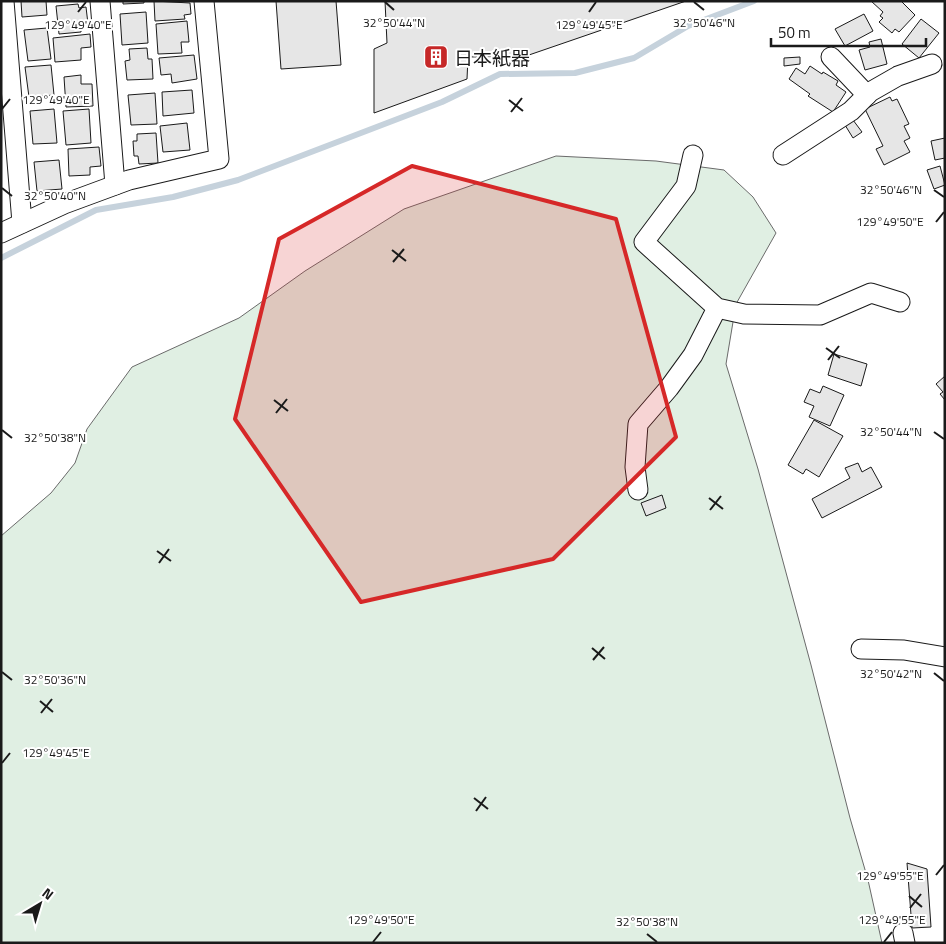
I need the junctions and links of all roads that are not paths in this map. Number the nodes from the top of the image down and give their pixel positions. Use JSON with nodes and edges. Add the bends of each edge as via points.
{"nodes":[{"id":1,"x":4,"y":1,"type":"edge"},
{"id":2,"x":100,"y":1,"type":"edge"},
{"id":3,"x":204,"y":1,"type":"edge"},
{"id":4,"x":831,"y":57,"type":"dead end"},
{"id":5,"x":932,"y":64,"type":"dead end"},
{"id":6,"x":867,"y":95,"type":"junction"},
{"id":7,"x":693,"y":155,"type":"dead end"},
{"id":8,"x":783,"y":155,"type":"dead end"},
{"id":9,"x":115,"y":185,"type":"junction"},
{"id":10,"x":22,"y":223,"type":"junction"},
{"id":11,"x":1,"y":233,"type":"edge"},
{"id":12,"x":900,"y":302,"type":"dead end"},
{"id":13,"x":717,"y":308,"type":"junction"},
{"id":14,"x":638,"y":490,"type":"dead end"},
{"id":15,"x":861,"y":649,"type":"dead end"},
{"id":16,"x":945,"y":657,"type":"edge"}],
"edges":[{"from":1,"to":10,"type":"street"},
{"from":2,"to":9,"type":"street"},
{"from":3,"to":9,"type":"street","via":[[219,159]]},
{"from":4,"to":6,"type":"street"},
{"from":5,"to":6,"type":"street","via":[[898,76]]},
{"from":6,"to":8,"type":"street","via":[[852,111]]},
{"from":7,"to":13,"type":"street","via":[[686,186],[644,242]]},
{"from":9,"to":10,"type":"street"},
{"from":10,"to":11,"type":"street"},
{"from":12,"to":13,"type":"street","via":[[871,293],[820,315],[744,314]]},
{"from":13,"to":14,"type":"street","via":[[693,355],[670,388],[638,424],[635,467]]},
{"from":15,"to":16,"type":"street","via":[[904,650]]}]}
